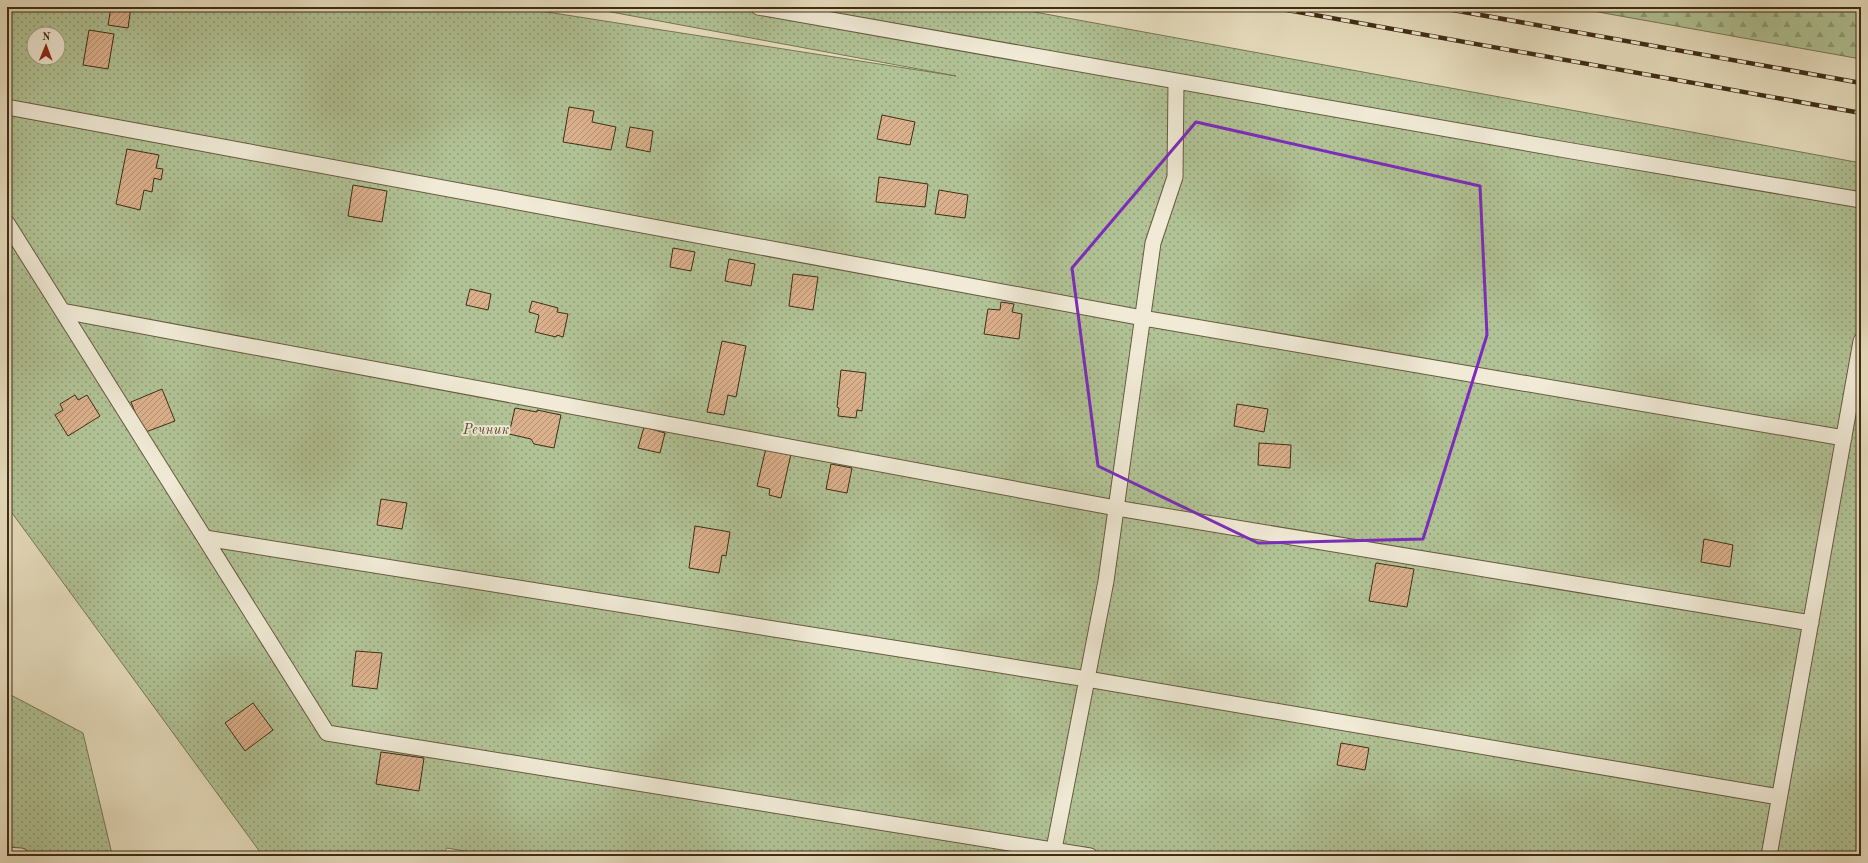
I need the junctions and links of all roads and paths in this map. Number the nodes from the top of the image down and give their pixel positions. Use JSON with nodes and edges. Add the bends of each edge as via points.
{"nodes":[{"id":1,"x":758,"y":7,"type":"edge"},
{"id":2,"x":1176,"y":82,"type":"junction"},
{"id":3,"x":7,"y":107,"type":"edge"},
{"id":4,"x":1861,"y":200,"type":"edge"},
{"id":5,"x":7,"y":223,"type":"edge"},
{"id":6,"x":62,"y":311,"type":"junction"},
{"id":7,"x":1143,"y":318,"type":"junction"},
{"id":8,"x":1861,"y":341,"type":"edge"},
{"id":9,"x":1844,"y":438,"type":"junction"},
{"id":10,"x":1116,"y":508,"type":"junction"},
{"id":11,"x":205,"y":538,"type":"junction"},
{"id":12,"x":1810,"y":623,"type":"junction"},
{"id":13,"x":1086,"y":679,"type":"junction"},
{"id":14,"x":1779,"y":797,"type":"junction"},
{"id":15,"x":1054,"y":849,"type":"junction"},
{"id":16,"x":7,"y":855,"type":"edge"},
{"id":17,"x":21,"y":856,"type":"edge"},
{"id":18,"x":1090,"y":856,"type":"edge"},
{"id":19,"x":1769,"y":856,"type":"edge"}],
"edges":[{"from":1,"to":2,"type":"lane"},
{"from":2,"to":4,"type":"lane"},
{"from":2,"to":7,"type":"lane","via":[[1175,177],[1153,243]]},
{"from":3,"to":7,"type":"lane"},
{"from":5,"to":6,"type":"lane"},
{"from":6,"to":10,"type":"lane"},
{"from":6,"to":11,"type":"lane"},
{"from":7,"to":9,"type":"lane"},
{"from":7,"to":10,"type":"lane"},
{"from":8,"to":9,"type":"lane"},
{"from":9,"to":12,"type":"lane"},
{"from":10,"to":12,"type":"lane"},
{"from":10,"to":13,"type":"lane","via":[[1106,581]]},
{"from":11,"to":13,"type":"lane"},
{"from":11,"to":15,"type":"lane","via":[[327,733]]},
{"from":12,"to":14,"type":"lane"},
{"from":13,"to":14,"type":"lane"},
{"from":13,"to":15,"type":"lane"},
{"from":14,"to":19,"type":"lane"},
{"from":15,"to":18,"type":"lane"},
{"from":16,"to":17,"type":"lane"}]}
